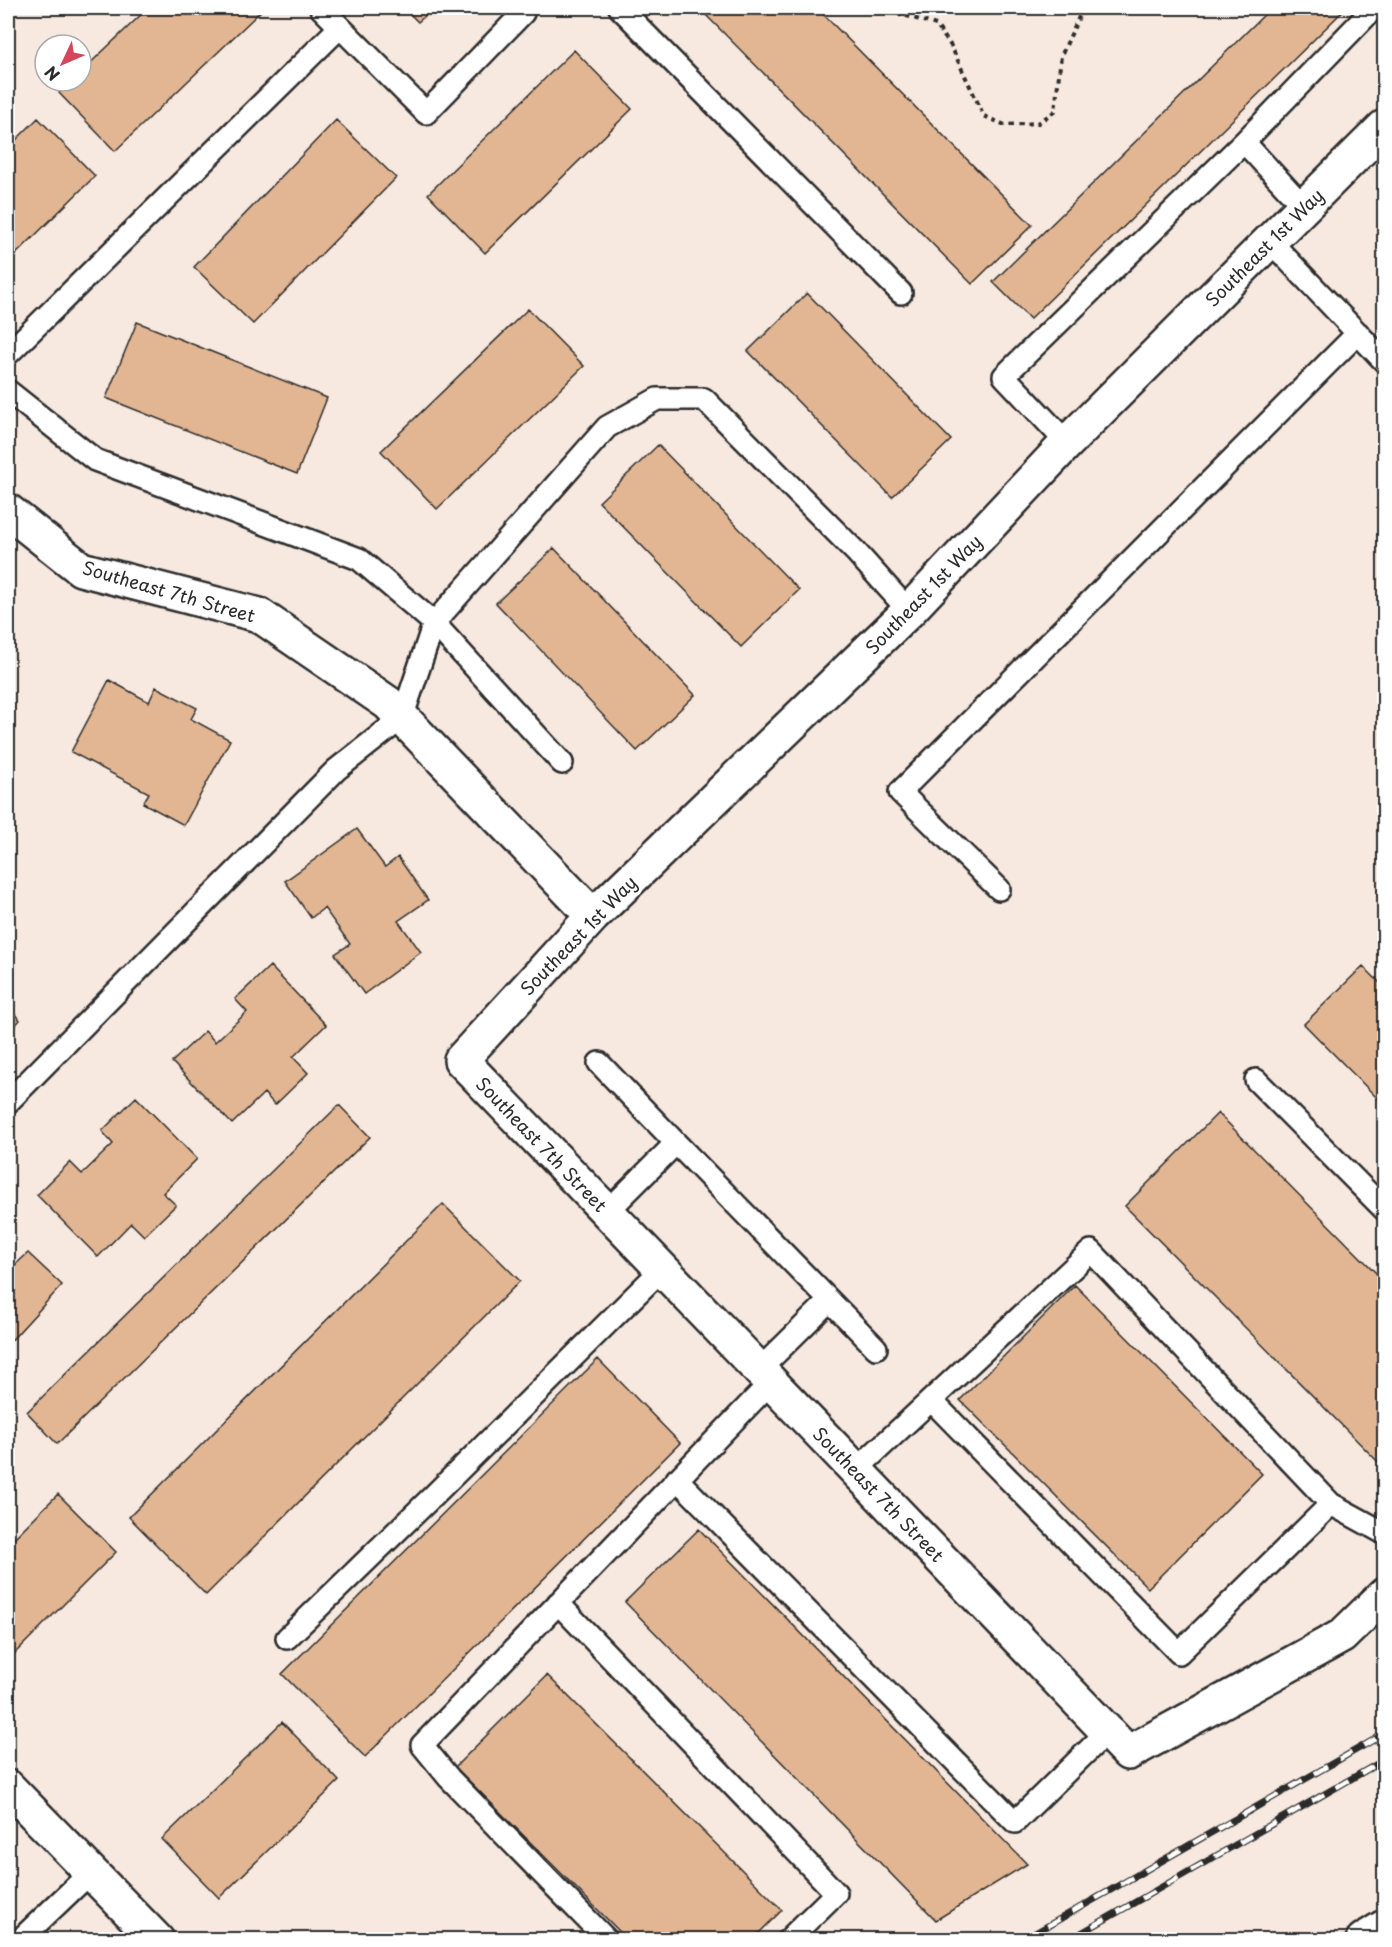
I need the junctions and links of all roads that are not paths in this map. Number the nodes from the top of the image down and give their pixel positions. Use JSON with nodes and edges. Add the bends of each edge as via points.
{"nodes":[{"id":1,"x":321,"y":8,"type":"edge"},
{"id":2,"x":620,"y":8,"type":"edge"},
{"id":3,"x":1374,"y":8,"type":"edge"},
{"id":4,"x":523,"y":13,"type":"dead end"},
{"id":5,"x":340,"y":27,"type":"junction"},
{"id":6,"x":1384,"y":127,"type":"edge"},
{"id":7,"x":1244,"y":142,"type":"junction"},
{"id":8,"x":1304,"y":207,"type":"junction"},
{"id":9,"x":1270,"y":241,"type":"junction"},
{"id":10,"x":901,"y":293,"type":"dead end"},
{"id":11,"x":1358,"y":333,"type":"junction"},
{"id":12,"x":8,"y":354,"type":"edge"},
{"id":13,"x":1384,"y":361,"type":"edge"},
{"id":14,"x":8,"y":392,"type":"edge"},
{"id":15,"x":1067,"y":443,"type":"junction"},
{"id":16,"x":8,"y":511,"type":"edge"},
{"id":17,"x":909,"y":611,"type":"junction"},
{"id":18,"x":434,"y":623,"type":"junction"},
{"id":19,"x":402,"y":718,"type":"junction"},
{"id":20,"x":562,"y":763,"type":"dead end"},
{"id":21,"x":999,"y":889,"type":"dead end"},
{"id":22,"x":593,"y":916,"type":"junction"},
{"id":23,"x":461,"y":1060,"type":"joint"},
{"id":24,"x":599,"y":1063,"type":"dead end"},
{"id":25,"x":1256,"y":1080,"type":"dead end"},
{"id":26,"x":8,"y":1102,"type":"edge"},
{"id":27,"x":676,"y":1143,"type":"junction"},
{"id":28,"x":1384,"y":1209,"type":"edge"},
{"id":29,"x":607,"y":1212,"type":"junction"},
{"id":30,"x":662,"y":1269,"type":"junction"},
{"id":31,"x":829,"y":1301,"type":"junction"},
{"id":32,"x":876,"y":1348,"type":"dead end"},
{"id":33,"x":765,"y":1376,"type":"junction"},
{"id":34,"x":931,"y":1400,"type":"junction"},
{"id":35,"x":856,"y":1470,"type":"junction"},
{"id":36,"x":677,"y":1479,"type":"junction"},
{"id":37,"x":1331,"y":1504,"type":"junction"},
{"id":38,"x":1384,"y":1533,"type":"edge"},
{"id":39,"x":1384,"y":1595,"type":"edge"},
{"id":40,"x":558,"y":1603,"type":"junction"},
{"id":41,"x":287,"y":1638,"type":"dead end"},
{"id":42,"x":1107,"y":1732,"type":"junction"},
{"id":43,"x":8,"y":1787,"type":"edge"},
{"id":44,"x":91,"y":1872,"type":"junction"},
{"id":45,"x":1384,"y":1928,"type":"edge"},
{"id":46,"x":26,"y":1940,"type":"edge"},
{"id":47,"x":157,"y":1940,"type":"edge"},
{"id":48,"x":607,"y":1940,"type":"edge"},
{"id":49,"x":788,"y":1940,"type":"edge"},
{"id":50,"x":1363,"y":1940,"type":"edge"}],
"edges":[{"from":1,"to":5,"type":"lane"},
{"from":2,"to":10,"type":"lane"},
{"from":3,"to":7,"type":"lane"},
{"from":4,"to":5,"type":"lane","via":[[426,113]]},
{"from":5,"to":12,"type":"lane"},
{"from":6,"to":8,"type":"street","name":"Southeast 1st Way"},
{"from":7,"to":8,"type":"lane"},
{"from":7,"to":15,"type":"lane","via":[[1004,376]]},
{"from":8,"to":9,"type":"street","name":"Southeast 1st Way"},
{"from":9,"to":11,"type":"lane"},
{"from":9,"to":15,"type":"street","name":"Southeast 1st Way"},
{"from":11,"to":13,"type":"lane"},
{"from":11,"to":21,"type":"lane","via":[[900,792]]},
{"from":14,"to":18,"type":"lane","via":[[94,460],[359,560]]},
{"from":15,"to":17,"type":"street","name":"Southeast 1st Way"},
{"from":16,"to":19,"type":"street","name":"Southeast 7th Street","via":[[81,569],[259,615],[388,703]]},
{"from":17,"to":18,"type":"lane","via":[[704,399],[657,399],[607,428]]},
{"from":17,"to":22,"type":"street","name":"Southeast 1st Way"},
{"from":18,"to":19,"type":"lane"},
{"from":18,"to":20,"type":"lane"},
{"from":19,"to":22,"type":"street","name":"Southeast 7th Street"},
{"from":19,"to":26,"type":"lane","via":[[336,770]]},
{"from":22,"to":23,"type":"street","name":"Southeast 1st Way"},
{"from":23,"to":29,"type":"street","name":"Southeast 7th Street"},
{"from":24,"to":27,"type":"lane"},
{"from":25,"to":28,"type":"lane"},
{"from":27,"to":29,"type":"lane"},
{"from":27,"to":31,"type":"lane"},
{"from":29,"to":30,"type":"street","name":"Southeast 7th Street"},
{"from":30,"to":33,"type":"street","name":"Southeast 7th Street"},
{"from":30,"to":41,"type":"lane"},
{"from":31,"to":32,"type":"lane"},
{"from":31,"to":33,"type":"lane"},
{"from":33,"to":35,"type":"street","name":"Southeast 7th Street"},
{"from":33,"to":36,"type":"lane"},
{"from":34,"to":35,"type":"lane"},
{"from":34,"to":37,"type":"lane","via":[[1179,1653]]},
{"from":34,"to":37,"type":"lane","via":[[1091,1251]]},
{"from":35,"to":42,"type":"street","name":"Southeast 7th Street"},
{"from":36,"to":40,"type":"lane"},
{"from":36,"to":42,"type":"lane","via":[[1015,1822]]},
{"from":37,"to":38,"type":"lane"},
{"from":39,"to":42,"type":"street","name":"Southeast 7th Street","via":[[1342,1636],[1128,1753]]},
{"from":40,"to":48,"type":"lane","via":[[422,1745],[449,1778]]},
{"from":40,"to":49,"type":"lane","via":[[836,1893]]},
{"from":43,"to":44,"type":"street"},
{"from":44,"to":46,"type":"lane","via":[[25,1935]]},
{"from":44,"to":47,"type":"street"},
{"from":45,"to":50,"type":"street"}]}
